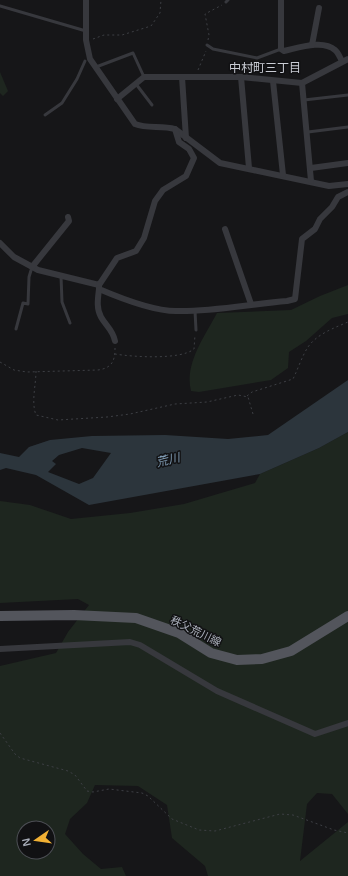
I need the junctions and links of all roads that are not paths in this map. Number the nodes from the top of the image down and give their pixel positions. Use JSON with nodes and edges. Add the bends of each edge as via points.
{"nodes":[{"id":1,"x":86,"y":0,"type":"edge"},
{"id":2,"x":281,"y":0,"type":"edge"},
{"id":3,"x":0,"y":6,"type":"edge"},
{"id":4,"x":319,"y":8,"type":"dead end"},
{"id":5,"x":86,"y":31,"type":"junction"},
{"id":6,"x":207,"y":46,"type":"road end"},
{"id":7,"x":312,"y":46,"type":"junction"},
{"id":8,"x":281,"y":50,"type":"junction"},
{"id":9,"x":345,"y":60,"type":"edge"},
{"id":10,"x":85,"y":61,"type":"dead end"},
{"id":11,"x":96,"y":67,"type":"junction"},
{"id":12,"x":144,"y":77,"type":"junction"},
{"id":13,"x":182,"y":77,"type":"junction"},
{"id":14,"x":241,"y":77,"type":"junction"},
{"id":15,"x":273,"y":81,"type":"junction"},
{"id":16,"x":302,"y":83,"type":"junction"},
{"id":17,"x":136,"y":84,"type":"junction"},
{"id":18,"x":348,"y":95,"type":"edge"},
{"id":19,"x":117,"y":99,"type":"junction"},
{"id":20,"x":304,"y":100,"type":"junction"},
{"id":21,"x":152,"y":105,"type":"dead end"},
{"id":22,"x":46,"y":115,"type":"dead end"},
{"id":23,"x":348,"y":128,"type":"edge"},
{"id":24,"x":175,"y":129,"type":"junction"},
{"id":25,"x":308,"y":132,"type":"junction"},
{"id":26,"x":186,"y":138,"type":"junction"},
{"id":27,"x":348,"y":163,"type":"edge"},
{"id":28,"x":248,"y":168,"type":"junction"},
{"id":29,"x":311,"y":168,"type":"junction"},
{"id":30,"x":283,"y":175,"type":"junction"},
{"id":31,"x":311,"y":181,"type":"junction"},
{"id":32,"x":348,"y":184,"type":"edge"},
{"id":33,"x":348,"y":192,"type":"edge"},
{"id":34,"x":68,"y":217,"type":"dead end"},
{"id":35,"x":225,"y":229,"type":"dead end"},
{"id":36,"x":0,"y":243,"type":"edge"},
{"id":37,"x":32,"y":267,"type":"junction"},
{"id":38,"x":61,"y":276,"type":"junction"},
{"id":39,"x":99,"y":287,"type":"junction"},
{"id":40,"x":252,"y":304,"type":"junction"},
{"id":41,"x":195,"y":310,"type":"junction"},
{"id":42,"x":70,"y":323,"type":"dead end"},
{"id":43,"x":16,"y":329,"type":"dead end"},
{"id":44,"x":196,"y":330,"type":"road end"},
{"id":45,"x":115,"y":341,"type":"road end"},
{"id":46,"x":0,"y":616,"type":"edge"},
{"id":47,"x":348,"y":616,"type":"edge"},
{"id":48,"x":0,"y":649,"type":"edge"},
{"id":49,"x":348,"y":723,"type":"edge"}],
"edges":[{"from":1,"to":5,"type":"street"},
{"from":2,"to":8,"type":"street"},
{"from":3,"to":5,"type":"lane"},
{"from":4,"to":7,"type":"street"},
{"from":5,"to":11,"type":"street","via":[[90,59]]},
{"from":6,"to":8,"type":"lane","via":[[257,58]]},
{"from":7,"to":8,"type":"street"},
{"from":7,"to":9,"type":"street","via":[[326,46],[335,50]]},
{"from":9,"to":16,"type":"street"},
{"from":10,"to":22,"type":"lane","via":[[62,103]]},
{"from":11,"to":12,"type":"lane","via":[[133,53]]},
{"from":11,"to":19,"type":"street"},
{"from":12,"to":13,"type":"street"},
{"from":12,"to":17,"type":"street"},
{"from":13,"to":14,"type":"street"},
{"from":13,"to":26,"type":"street"},
{"from":14,"to":15,"type":"street"},
{"from":14,"to":28,"type":"street"},
{"from":15,"to":16,"type":"street"},
{"from":15,"to":30,"type":"street"},
{"from":16,"to":20,"type":"street"},
{"from":17,"to":19,"type":"street"},
{"from":17,"to":21,"type":"lane"},
{"from":18,"to":20,"type":"lane"},
{"from":19,"to":24,"type":"street","via":[[135,124]]},
{"from":20,"to":25,"type":"street"},
{"from":23,"to":25,"type":"lane"},
{"from":24,"to":26,"type":"street"},
{"from":24,"to":39,"type":"street","via":[[179,142],[189,149],[194,158],[186,176],[163,190],[156,201],[144,238],[136,251],[117,258]]},
{"from":25,"to":29,"type":"street"},
{"from":26,"to":28,"type":"street","via":[[220,163]]},
{"from":27,"to":29,"type":"street"},
{"from":28,"to":30,"type":"street"},
{"from":29,"to":31,"type":"street"},
{"from":30,"to":31,"type":"street"},
{"from":31,"to":32,"type":"street","via":[[329,186]]},
{"from":33,"to":40,"type":"street","via":[[338,197],[315,229],[302,239],[295,299]]},
{"from":34,"to":37,"type":"street","via":[[68,221]]},
{"from":35,"to":40,"type":"street"},
{"from":36,"to":37,"type":"street","via":[[14,257]]},
{"from":37,"to":38,"type":"street"},
{"from":37,"to":43,"type":"lane","via":[[28,304],[23,303]]},
{"from":38,"to":39,"type":"street"},
{"from":38,"to":42,"type":"lane","via":[[62,302]]},
{"from":39,"to":41,"type":"street","via":[[136,303],[175,311]]},
{"from":39,"to":45,"type":"street","via":[[97,306],[101,317],[114,334]]},
{"from":40,"to":41,"type":"street"},
{"from":41,"to":44,"type":"lane"},
{"from":46,"to":47,"type":"main road","name":"秩父荒川線","via":[[74,615],[136,618],[179,633],[211,653],[237,660],[262,659],[291,651]]},
{"from":48,"to":49,"type":"street","via":[[130,642],[140,645],[217,692],[316,734]]}]}
